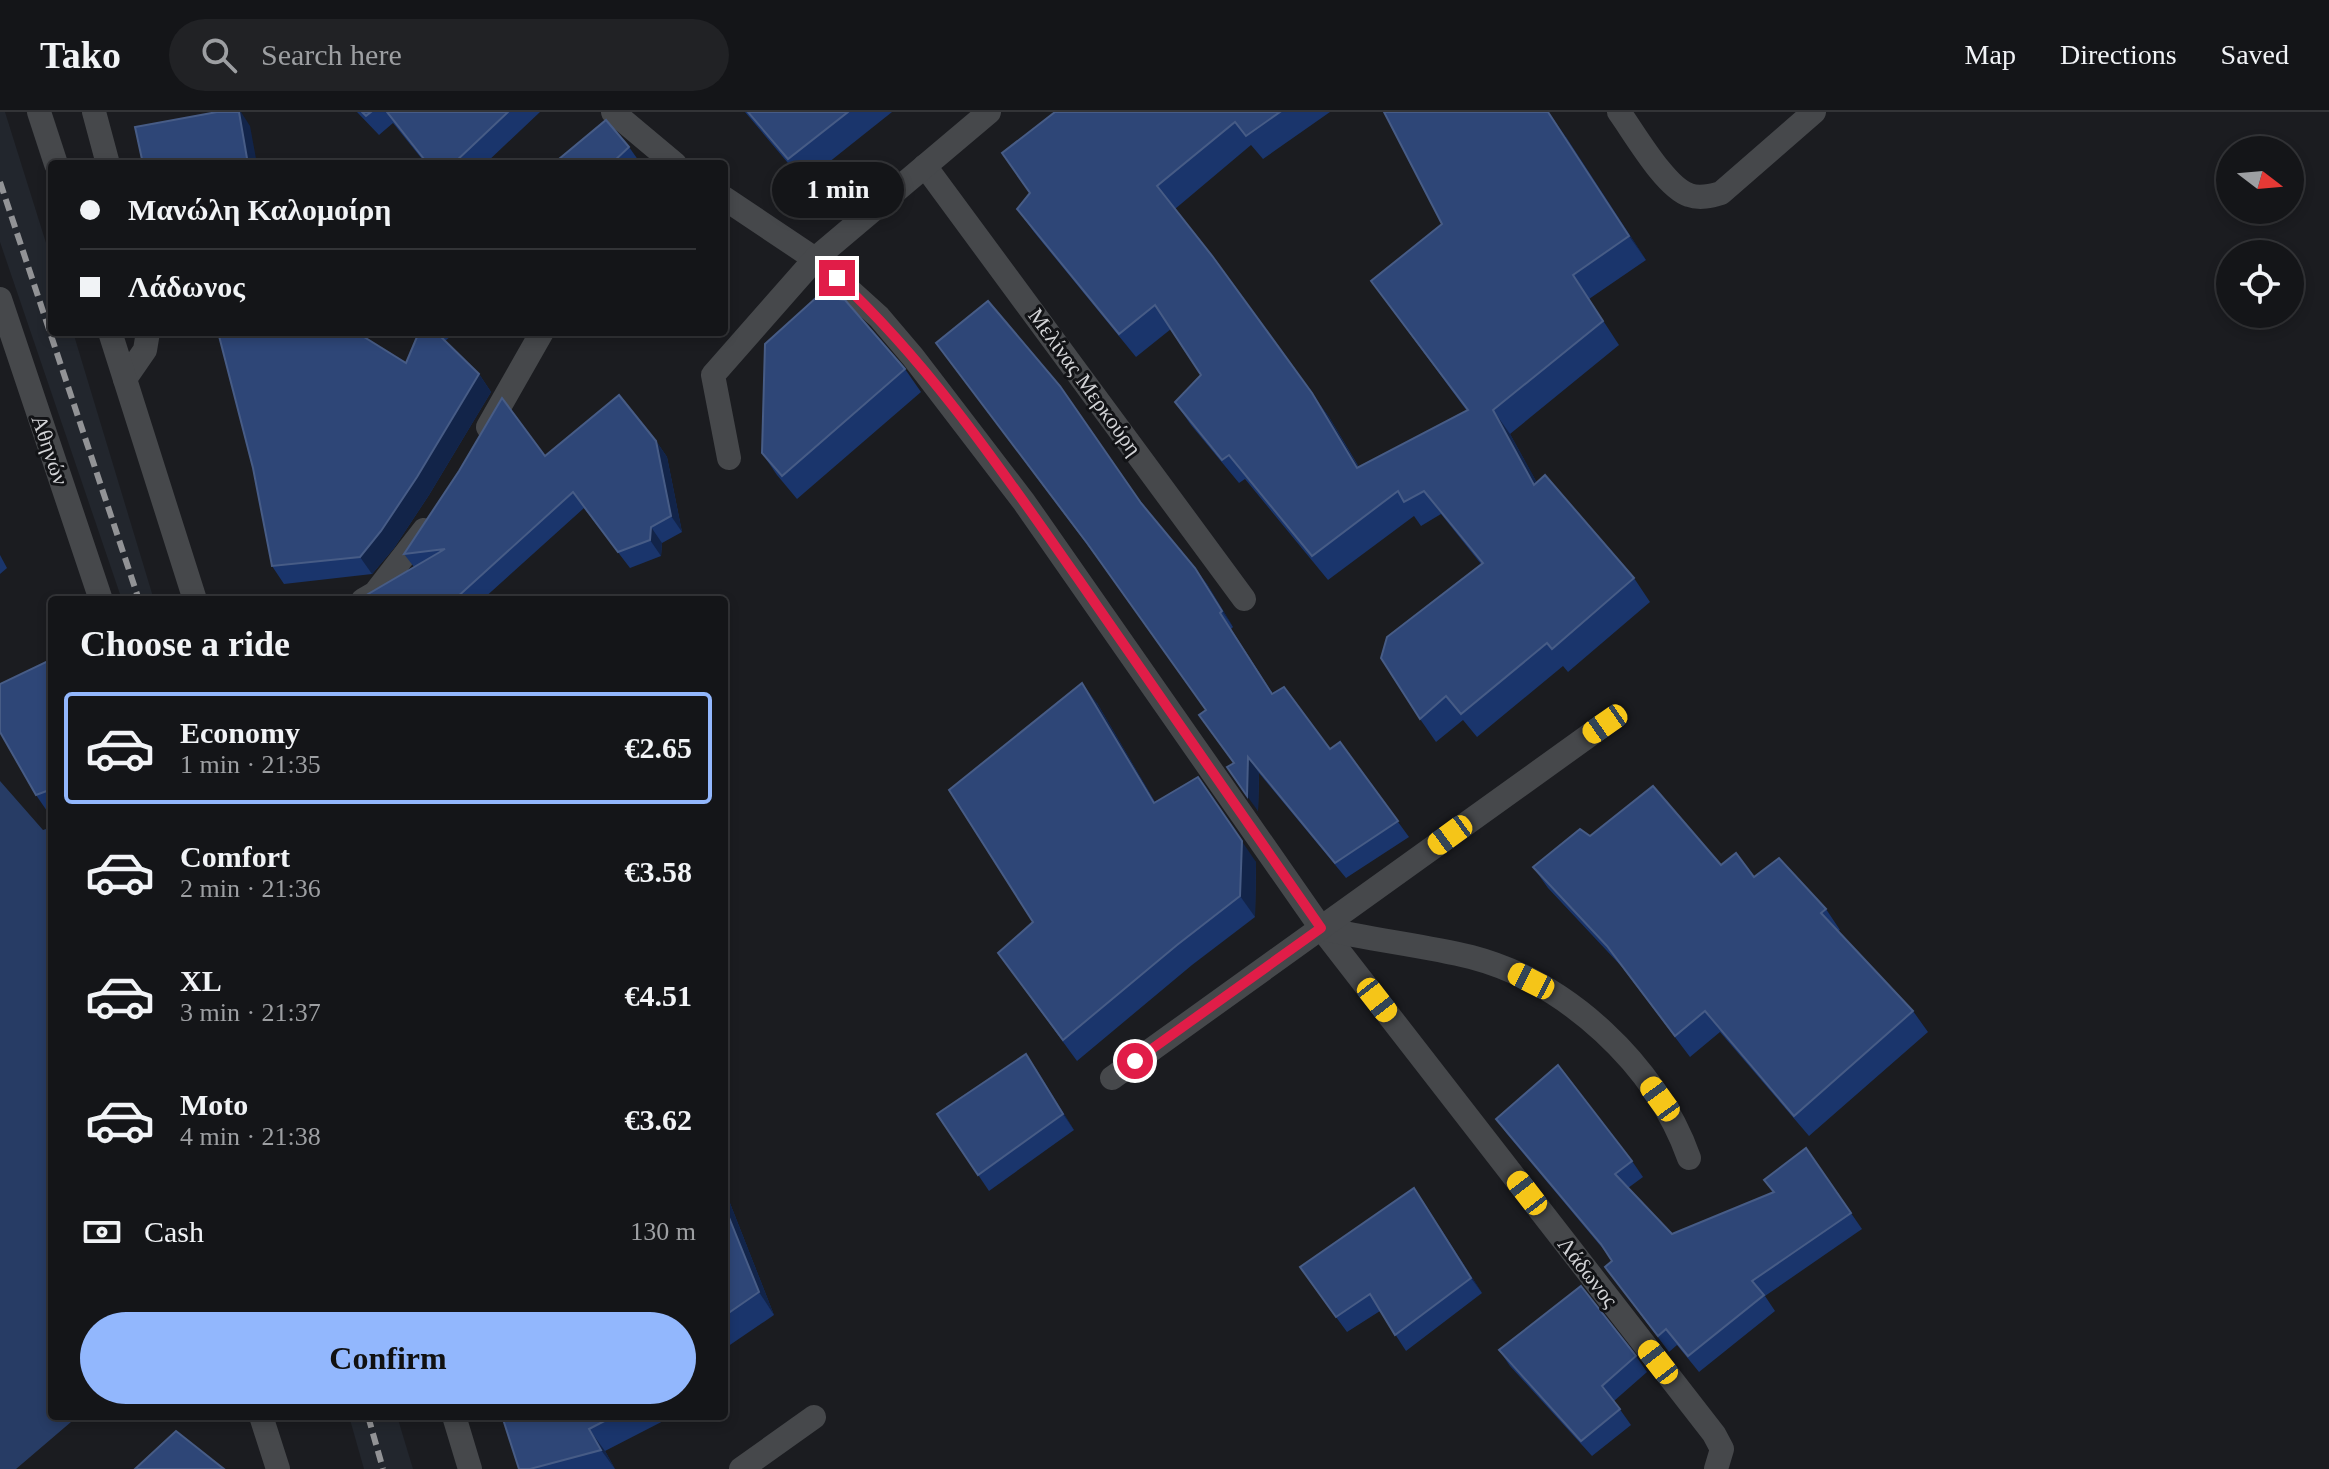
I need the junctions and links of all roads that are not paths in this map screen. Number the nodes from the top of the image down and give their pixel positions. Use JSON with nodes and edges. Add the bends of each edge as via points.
{"nodes":[{"id":1,"x":39,"y":112,"type":"edge"},
{"id":2,"x":94,"y":112,"type":"edge"},
{"id":3,"x":613,"y":112,"type":"edge"},
{"id":4,"x":989,"y":112,"type":"edge"},
{"id":5,"x":1619,"y":112,"type":"edge"},
{"id":6,"x":1814,"y":112,"type":"edge"},
{"id":7,"x":643,"y":154,"type":"edge"},
{"id":8,"x":55,"y":160,"type":"edge"},
{"id":9,"x":107,"y":160,"type":"edge"},
{"id":10,"x":662,"y":160,"type":"edge"},
{"id":11,"x":925,"y":166,"type":"junction"},
{"id":12,"x":728,"y":201,"type":"edge"},
{"id":13,"x":815,"y":259,"type":"junction"},
{"id":14,"x":0,"y":299,"type":"edge"},
{"id":15,"x":111,"y":336,"type":"edge"},
{"id":16,"x":147,"y":336,"type":"edge"},
{"id":17,"x":540,"y":336,"type":"edge"},
{"id":18,"x":125,"y":379,"type":"junction"},
{"id":19,"x":480,"y":443,"type":"edge"},
{"id":20,"x":729,"y":458,"type":"dead end"},
{"id":21,"x":441,"y":506,"type":"edge"},
{"id":22,"x":100,"y":596,"type":"edge"},
{"id":23,"x":194,"y":596,"type":"edge"},
{"id":24,"x":370,"y":596,"type":"edge"},
{"id":25,"x":1244,"y":599,"type":"dead end"},
{"id":26,"x":1605,"y":724,"type":"dead end"},
{"id":27,"x":1321,"y":928,"type":"junction"},
{"id":28,"x":1112,"y":1078,"type":"dead end"},
{"id":29,"x":1689,"y":1158,"type":"dead end"},
{"id":30,"x":814,"y":1417,"type":"dead end"},
{"id":31,"x":262,"y":1420,"type":"edge"},
{"id":32,"x":455,"y":1420,"type":"edge"},
{"id":33,"x":278,"y":1469,"type":"edge"},
{"id":34,"x":470,"y":1469,"type":"edge"},
{"id":35,"x":741,"y":1469,"type":"edge"},
{"id":36,"x":1716,"y":1469,"type":"edge"}],
"edges":[{"from":1,"to":8,"type":"street"},
{"from":2,"to":9,"type":"street"},
{"from":3,"to":7,"type":"street"},
{"from":4,"to":11,"type":"street"},
{"from":5,"to":6,"type":"street","via":[[1675,188],[1706,198],[1721,193]]},
{"from":7,"to":10,"type":"street"},
{"from":11,"to":13,"type":"street"},
{"from":11,"to":25,"type":"street","name":"Μελίνας Μερκούρη"},
{"from":12,"to":13,"type":"street","name":"Λάδωνος"},
{"from":13,"to":20,"type":"street","via":[[713,375]]},
{"from":13,"to":27,"type":"street","name":"Λάδωνος","via":[[888,327],[1024,502]]},
{"from":14,"to":22,"type":"street","name":"Αθηνών"},
{"from":15,"to":18,"type":"street"},
{"from":16,"to":18,"type":"street","via":[[145,350]]},
{"from":17,"to":19,"type":"street"},
{"from":18,"to":23,"type":"street"},
{"from":21,"to":24,"type":"street"},
{"from":26,"to":27,"type":"street"},
{"from":27,"to":28,"type":"street"},
{"from":27,"to":29,"type":"street","via":[[1472,958],[1539,985],[1595,1026],[1634,1064],[1674,1120]]},
{"from":27,"to":36,"type":"street","name":"Λάδωνος","via":[[1714,1434],[1722,1449]]},
{"from":30,"to":35,"type":"street"},
{"from":31,"to":33,"type":"street"},
{"from":32,"to":34,"type":"street"}]}
